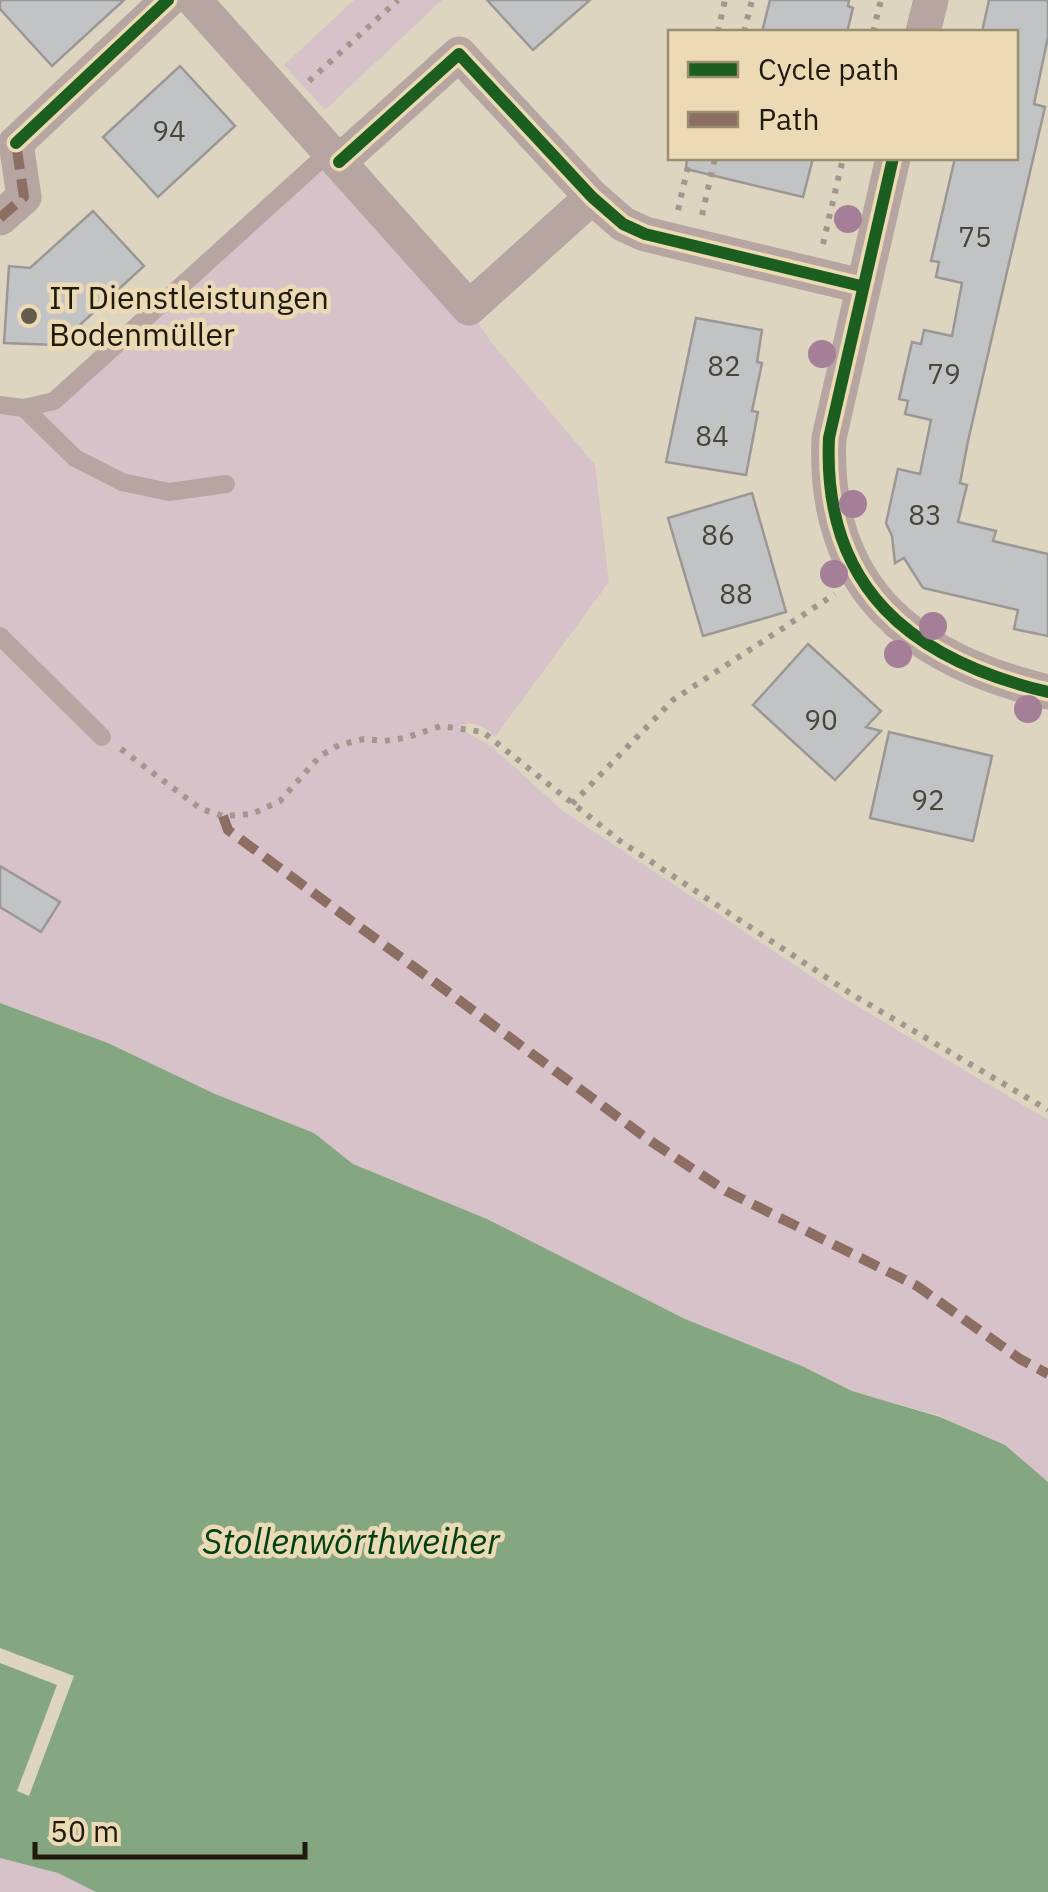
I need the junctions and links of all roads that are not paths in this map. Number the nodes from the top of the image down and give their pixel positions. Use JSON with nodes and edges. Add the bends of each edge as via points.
{"nodes":[{"id":1,"x":168,"y":0,"type":"edge"},
{"id":2,"x":194,"y":0,"type":"edge"},
{"id":3,"x":931,"y":0,"type":"edge"},
{"id":4,"x":924,"y":30,"type":"edge"},
{"id":5,"x":8,"y":142,"type":"edge"},
{"id":6,"x":334,"y":157,"type":"junction"},
{"id":7,"x":892,"y":160,"type":"edge"},
{"id":8,"x":592,"y":197,"type":"junction"},
{"id":9,"x":0,"y":218,"type":"edge"},
{"id":10,"x":861,"y":286,"type":"junction"},
{"id":11,"x":0,"y":405,"type":"edge"},
{"id":12,"x":24,"y":408,"type":"junction"},
{"id":13,"x":226,"y":484,"type":"dead end"},
{"id":14,"x":0,"y":636,"type":"edge"},
{"id":15,"x":1048,"y":692,"type":"edge"},
{"id":16,"x":102,"y":737,"type":"road end"}],
"edges":[{"from":1,"to":5,"type":"street"},
{"from":2,"to":6,"type":"street"},
{"from":3,"to":4,"type":"street"},
{"from":5,"to":9,"type":"street","via":[[24,196]]},
{"from":6,"to":8,"type":"street","via":[[459,54]]},
{"from":6,"to":8,"type":"street","via":[[470,308]]},
{"from":6,"to":12,"type":"lane","via":[[54,401]]},
{"from":7,"to":10,"type":"street"},
{"from":8,"to":10,"type":"street","via":[[645,234]]},
{"from":10,"to":15,"type":"street","via":[[830,438],[828,472],[842,537],[878,603],[922,643],[985,674]]},
{"from":11,"to":12,"type":"lane"},
{"from":12,"to":13,"type":"lane","via":[[75,458],[122,482],[169,492]]},
{"from":14,"to":16,"type":"lane"}]}
